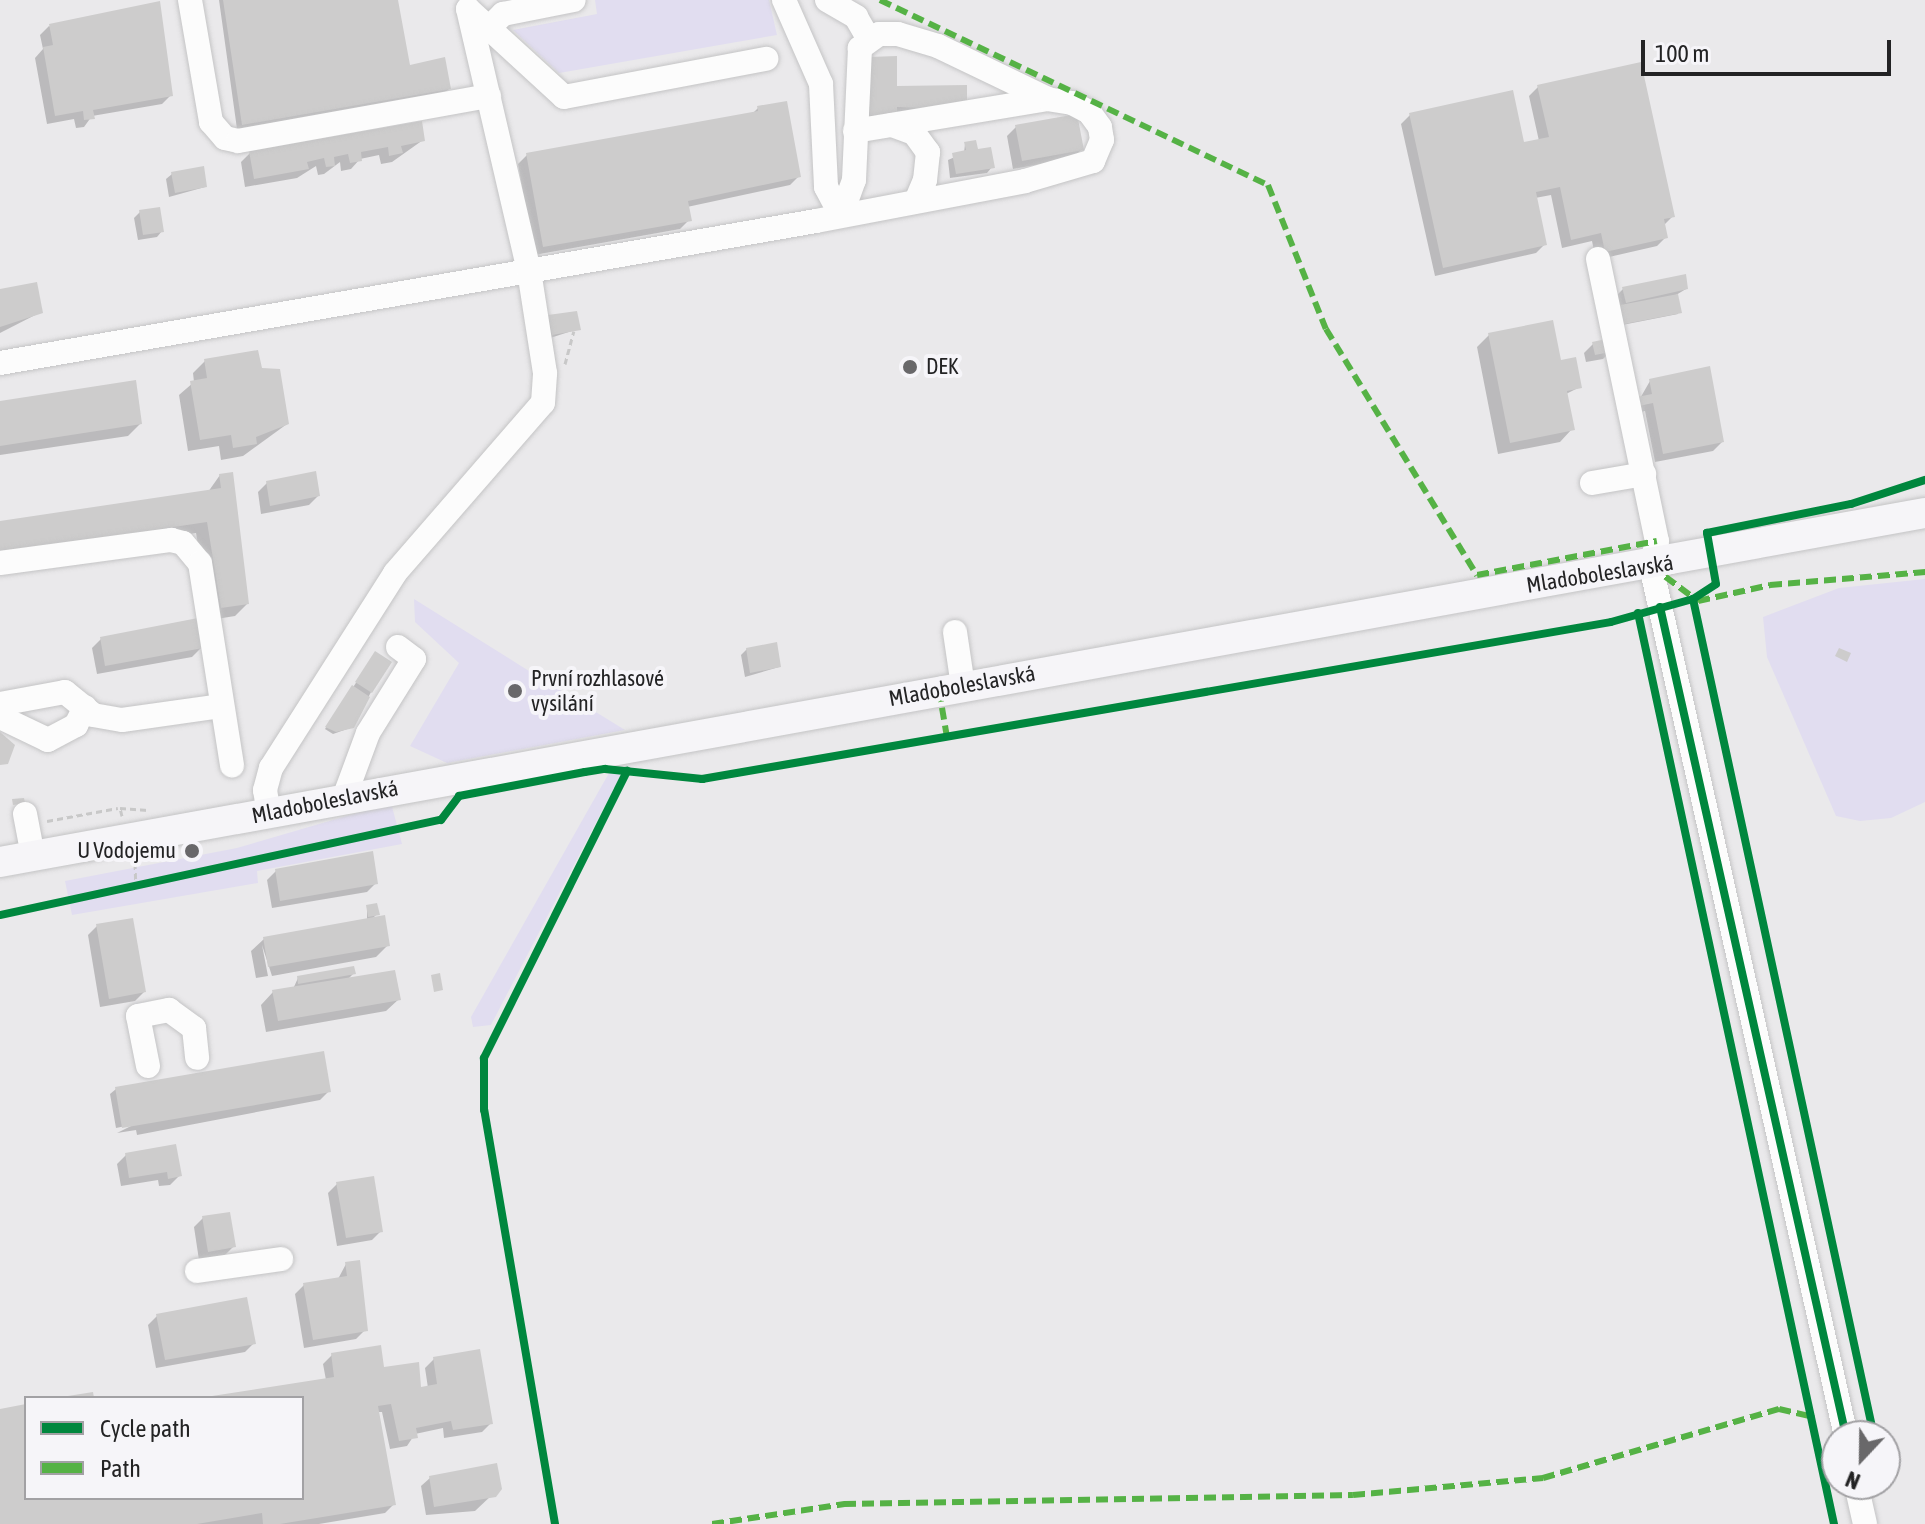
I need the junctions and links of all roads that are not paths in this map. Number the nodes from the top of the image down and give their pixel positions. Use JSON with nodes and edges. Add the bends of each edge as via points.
{"nodes":[{"id":1,"x":190,"y":0,"type":"edge"},
{"id":2,"x":574,"y":0,"type":"edge"},
{"id":3,"x":784,"y":0,"type":"edge"},
{"id":4,"x":827,"y":0,"type":"edge"},
{"id":5,"x":466,"y":4,"type":"edge"},
{"id":6,"x":489,"y":28,"type":"junction"},
{"id":7,"x":868,"y":38,"type":"junction"},
{"id":8,"x":766,"y":59,"type":"dead end"},
{"id":9,"x":489,"y":96,"type":"junction"},
{"id":10,"x":1048,"y":99,"type":"junction"},
{"id":11,"x":892,"y":125,"type":"junction"},
{"id":12,"x":855,"y":131,"type":"junction"},
{"id":13,"x":916,"y":201,"type":"junction"},
{"id":14,"x":841,"y":215,"type":"junction"},
{"id":15,"x":1598,"y":259,"type":"dead end"},
{"id":16,"x":529,"y":271,"type":"junction"},
{"id":17,"x":0,"y":363,"type":"edge"},
{"id":18,"x":1644,"y":474,"type":"junction"},
{"id":19,"x":1592,"y":483,"type":"dead end"},
{"id":20,"x":1925,"y":513,"type":"edge"},
{"id":21,"x":0,"y":563,"type":"edge"},
{"id":22,"x":1651,"y":566,"type":"junction"},
{"id":23,"x":955,"y":632,"type":"dead end"},
{"id":24,"x":398,"y":647,"type":"dead end"},
{"id":25,"x":963,"y":686,"type":"junction"},
{"id":26,"x":0,"y":704,"type":"edge"},
{"id":27,"x":222,"y":706,"type":"junction"},
{"id":28,"x":85,"y":707,"type":"junction"},
{"id":29,"x":0,"y":717,"type":"edge"},
{"id":30,"x":232,"y":765,"type":"dead end"},
{"id":31,"x":344,"y":798,"type":"junction"},
{"id":32,"x":269,"y":813,"type":"junction"},
{"id":33,"x":26,"y":819,"type":"road end"},
{"id":34,"x":33,"y":856,"type":"junction"},
{"id":35,"x":0,"y":862,"type":"edge"},
{"id":36,"x":197,"y":1058,"type":"dead end"},
{"id":37,"x":148,"y":1066,"type":"dead end"},
{"id":38,"x":281,"y":1259,"type":"dead end"},
{"id":39,"x":197,"y":1271,"type":"dead end"},
{"id":40,"x":1842,"y":1420,"type":"edge"},
{"id":41,"x":1860,"y":1500,"type":"edge"},
{"id":42,"x":1865,"y":1524,"type":"edge"}],
"edges":[{"from":1,"to":9,"type":"street","via":[[211,122],[231,140]]},
{"from":2,"to":6,"type":"street","via":[[503,14]]},
{"from":3,"to":14,"type":"street","via":[[821,84],[826,187]]},
{"from":4,"to":7,"type":"street","via":[[856,17]]},
{"from":5,"to":6,"type":"street"},
{"from":5,"to":9,"type":"street"},
{"from":6,"to":8,"type":"street","via":[[564,97]]},
{"from":7,"to":10,"type":"street","via":[[898,34],[938,46]]},
{"from":7,"to":12,"type":"street","via":[[860,48]]},
{"from":9,"to":16,"type":"street"},
{"from":10,"to":11,"type":"street"},
{"from":10,"to":13,"type":"street","via":[[1089,112],[1100,127],[1102,140],[1093,161],[1025,181]]},
{"from":11,"to":12,"type":"street"},
{"from":11,"to":13,"type":"street","via":[[914,133],[928,152]]},
{"from":12,"to":14,"type":"street","via":[[854,180]]},
{"from":13,"to":14,"type":"street"},
{"from":14,"to":16,"type":"street"},
{"from":15,"to":18,"type":"street"},
{"from":16,"to":17,"type":"street"},
{"from":16,"to":32,"type":"street","via":[[545,373],[543,403],[395,573],[271,768],[265,790]]},
{"from":18,"to":19,"type":"street"},
{"from":18,"to":22,"type":"street","via":[[1657,541]]},
{"from":20,"to":22,"type":"main road","name":"Mladoboleslavská"},
{"from":21,"to":27,"type":"street","via":[[171,540],[183,543],[200,563]]},
{"from":22,"to":25,"type":"main road","name":"Mladoboleslavská"},
{"from":22,"to":40,"type":"street"},
{"from":23,"to":25,"type":"street"},
{"from":24,"to":31,"type":"street","via":[[414,659],[368,733]]},
{"from":25,"to":31,"type":"main road","name":"Mladoboleslavská"},
{"from":26,"to":28,"type":"street","via":[[65,692]]},
{"from":27,"to":28,"type":"street","via":[[122,720],[93,715]]},
{"from":27,"to":30,"type":"street"},
{"from":28,"to":29,"type":"street","via":[[76,725],[48,740]]},
{"from":31,"to":32,"type":"main road","name":"Mladoboleslavská"},
{"from":32,"to":34,"type":"main road","name":"Mladoboleslavská"},
{"from":33,"to":34,"type":"street"},
{"from":34,"to":35,"type":"main road","name":"Mladoboleslavská"},
{"from":36,"to":37,"type":"street","via":[[194,1028],[169,1010],[138,1016]]},
{"from":38,"to":39,"type":"street"},
{"from":41,"to":42,"type":"street"}]}
